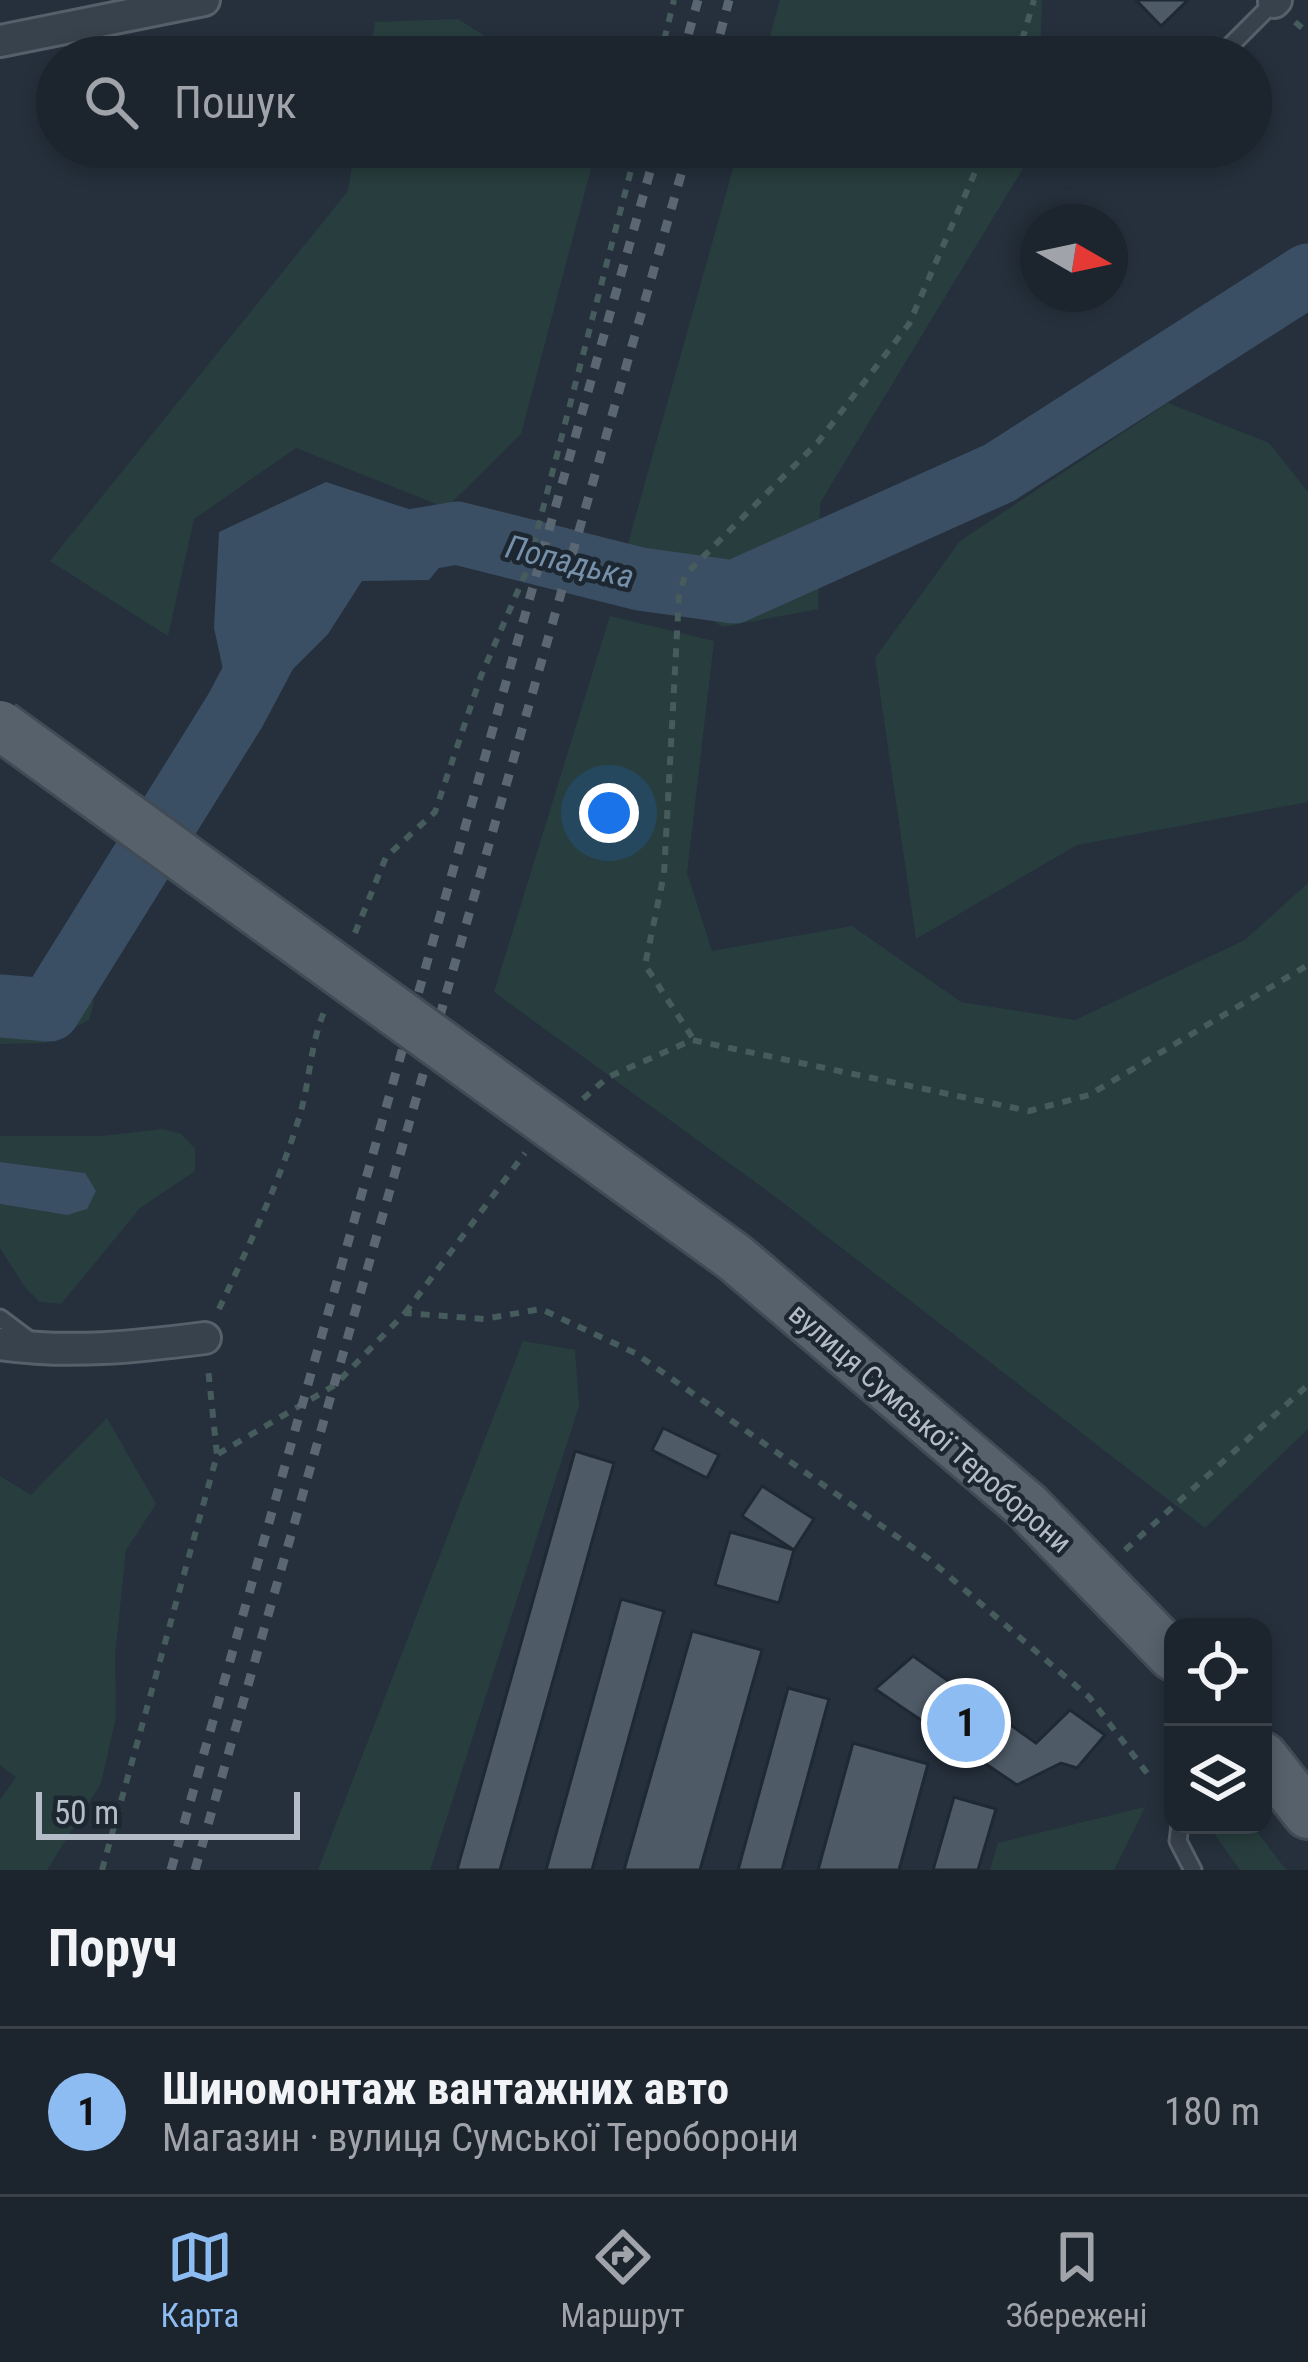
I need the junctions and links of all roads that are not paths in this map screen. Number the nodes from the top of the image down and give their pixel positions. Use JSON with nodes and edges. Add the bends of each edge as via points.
{"nodes":[{"id":1,"x":204,"y":0,"type":"edge"},
{"id":2,"x":1275,"y":1,"type":"edge"},
{"id":3,"x":1240,"y":36,"type":"edge"},
{"id":4,"x":0,"y":41,"type":"edge"},
{"id":5,"x":0,"y":725,"type":"edge"},
{"id":6,"x":0,"y":1318,"type":"edge"},
{"id":7,"x":206,"y":1338,"type":"road end"},
{"id":8,"x":0,"y":1344,"type":"edge"},
{"id":9,"x":42,"y":1350,"type":"junction"},
{"id":10,"x":1164,"y":1647,"type":"edge"},
{"id":11,"x":1272,"y":1768,"type":"edge"},
{"id":12,"x":1308,"y":1814,"type":"edge"},
{"id":13,"x":1179,"y":1834,"type":"edge"},
{"id":14,"x":1193,"y":1870,"type":"edge"}],
"edges":[{"from":1,"to":4,"type":"street"},
{"from":2,"to":3,"type":"lane"},
{"from":5,"to":10,"type":"main road","name":"вулиця Сумської Тероборони","bridge":true,"via":[[734,1257],[1027,1506]]},
{"from":6,"to":9,"type":"lane"},
{"from":7,"to":9,"type":"street"},
{"from":8,"to":9,"type":"street"},
{"from":11,"to":12,"type":"main road"},
{"from":13,"to":14,"type":"lane"}]}
